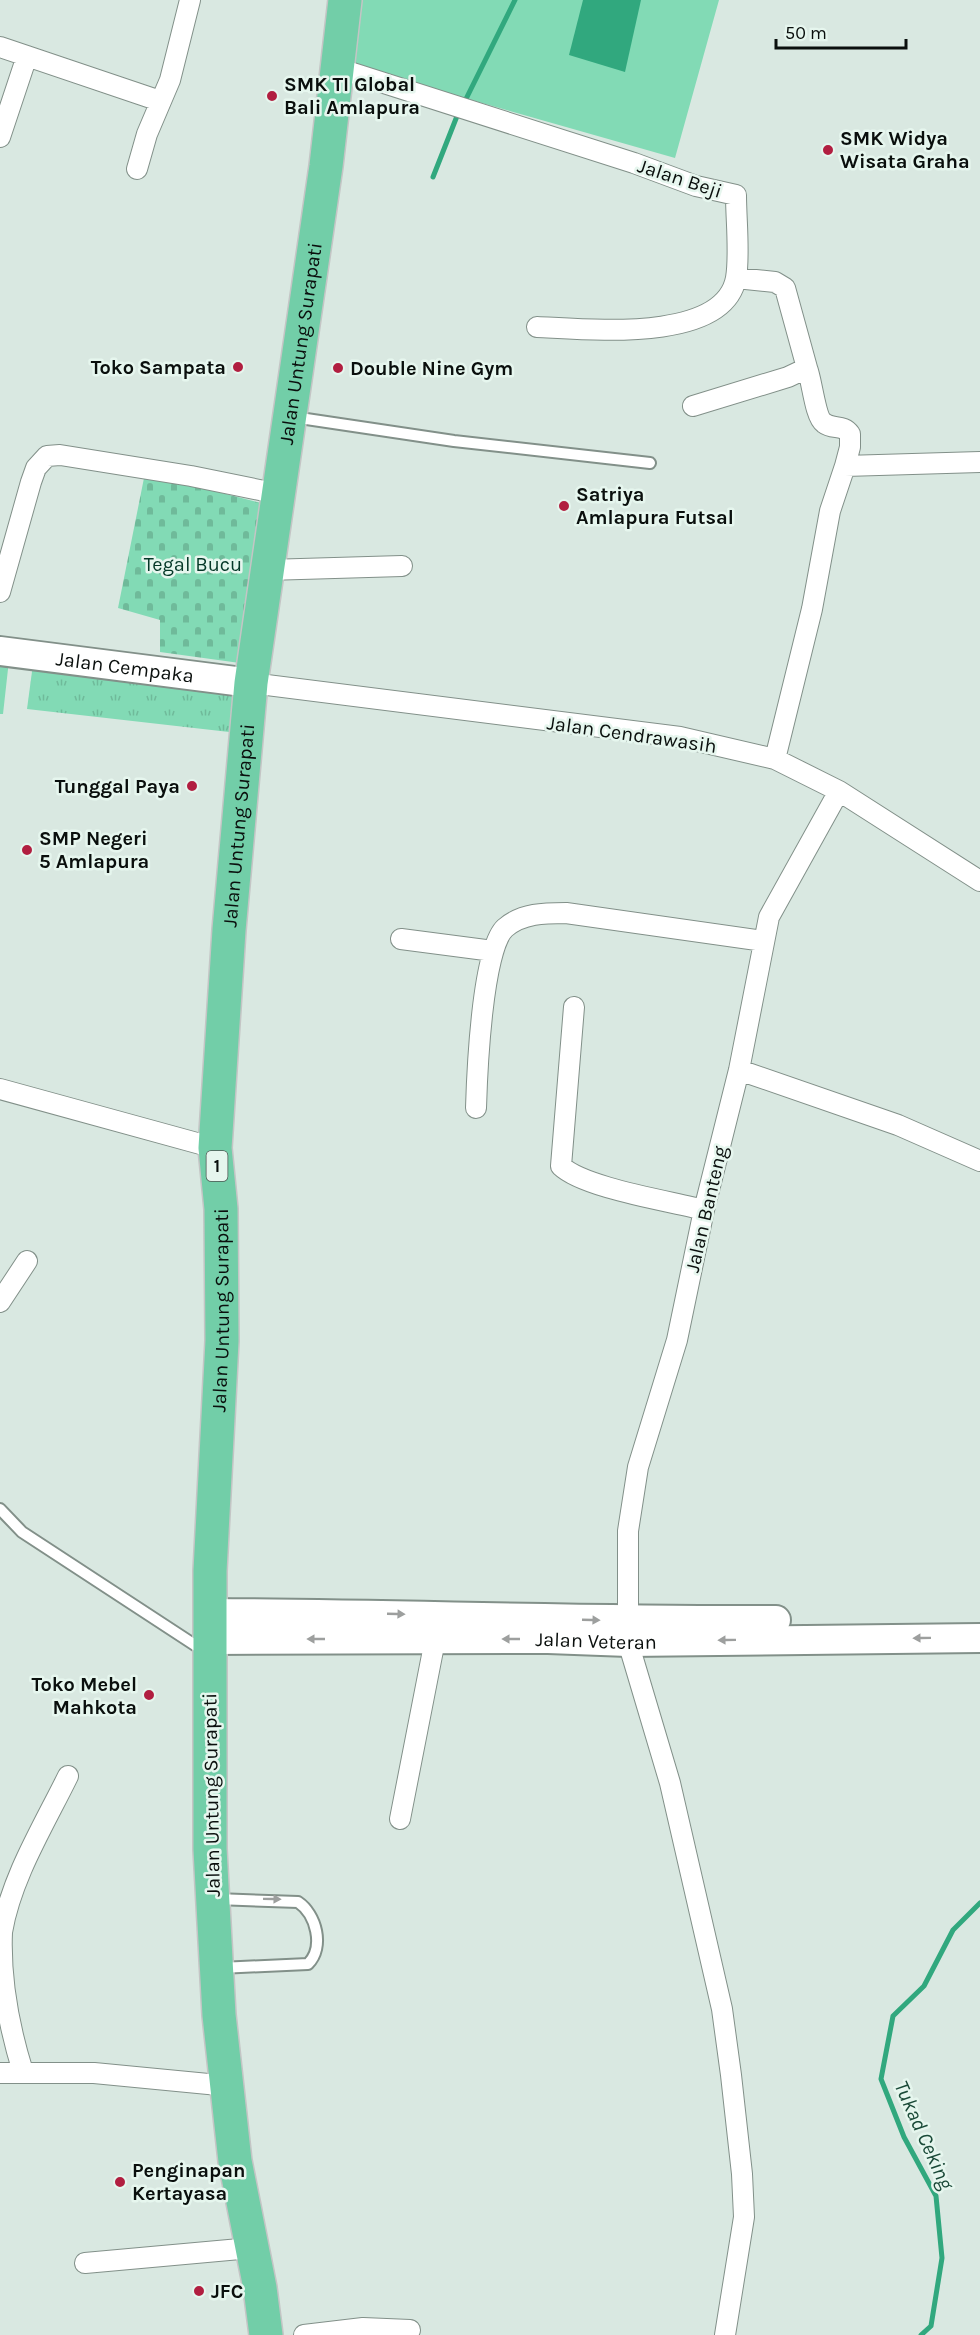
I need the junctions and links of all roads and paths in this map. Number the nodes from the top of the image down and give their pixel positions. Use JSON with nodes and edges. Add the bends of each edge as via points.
{"nodes":[{"id":1,"x":190,"y":0,"type":"edge"},
{"id":2,"x":345,"y":0,"type":"edge"},
{"id":3,"x":0,"y":47,"type":"edge"},
{"id":4,"x":27,"y":56,"type":"junction"},
{"id":5,"x":337,"y":68,"type":"junction"},
{"id":6,"x":160,"y":101,"type":"junction"},
{"id":7,"x":0,"y":137,"type":"edge"},
{"id":8,"x":137,"y":169,"type":"dead end"},
{"id":9,"x":736,"y":278,"type":"junction"},
{"id":10,"x":537,"y":327,"type":"dead end"},
{"id":11,"x":807,"y":368,"type":"junction"},
{"id":12,"x":693,"y":406,"type":"dead end"},
{"id":13,"x":288,"y":416,"type":"junction"},
{"id":14,"x":980,"y":462,"type":"edge"},
{"id":15,"x":650,"y":463,"type":"dead end"},
{"id":16,"x":845,"y":466,"type":"junction"},
{"id":17,"x":279,"y":494,"type":"junction"},
{"id":18,"x":402,"y":566,"type":"dead end"},
{"id":19,"x":267,"y":570,"type":"junction"},
{"id":20,"x":0,"y":592,"type":"edge"},
{"id":21,"x":0,"y":651,"type":"edge"},
{"id":22,"x":251,"y":682,"type":"junction"},
{"id":23,"x":775,"y":759,"type":"junction"},
{"id":24,"x":839,"y":792,"type":"junction"},
{"id":25,"x":980,"y":881,"type":"edge"},
{"id":26,"x":401,"y":939,"type":"dead end"},
{"id":27,"x":764,"y":941,"type":"junction"},
{"id":28,"x":493,"y":951,"type":"junction"},
{"id":29,"x":574,"y":1007,"type":"dead end"},
{"id":30,"x":739,"y":1070,"type":"junction"},
{"id":31,"x":0,"y":1089,"type":"edge"},
{"id":32,"x":476,"y":1108,"type":"dead end"},
{"id":33,"x":215,"y":1148,"type":"junction"},
{"id":34,"x":980,"y":1161,"type":"edge"},
{"id":35,"x":704,"y":1210,"type":"junction"},
{"id":36,"x":27,"y":1261,"type":"dead end"},
{"id":37,"x":0,"y":1302,"type":"edge"},
{"id":38,"x":0,"y":1509,"type":"edge"},
{"id":39,"x":980,"y":1618,"type":"edge"},
{"id":40,"x":627,"y":1631,"type":"junction"},
{"id":41,"x":210,"y":1636,"type":"junction"},
{"id":42,"x":980,"y":1638,"type":"edge"},
{"id":43,"x":435,"y":1640,"type":"junction"},
{"id":44,"x":68,"y":1776,"type":"dead end"},
{"id":45,"x":400,"y":1819,"type":"dead end"},
{"id":46,"x":213,"y":1899,"type":"junction"},
{"id":47,"x":217,"y":1968,"type":"junction"},
{"id":48,"x":23,"y":2072,"type":"junction"},
{"id":49,"x":0,"y":2073,"type":"edge"},
{"id":50,"x":229,"y":2086,"type":"junction"},
{"id":51,"x":251,"y":2248,"type":"junction"},
{"id":52,"x":85,"y":2263,"type":"dead end"},
{"id":53,"x":410,"y":2330,"type":"dead end"},
{"id":54,"x":266,"y":2335,"type":"edge"},
{"id":55,"x":304,"y":2335,"type":"edge"},
{"id":56,"x":725,"y":2335,"type":"edge"}],
"edges":[{"from":1,"to":6,"type":"street","via":[[170,80]]},
{"from":2,"to":5,"type":"highway","name":"Jalan Untung Surapati","number":"1"},
{"from":3,"to":4,"type":"street"},
{"from":4,"to":6,"type":"street"},
{"from":4,"to":7,"type":"street"},
{"from":5,"to":9,"type":"street","name":"Jalan Beji","via":[[696,186],[736,195]]},
{"from":5,"to":13,"type":"highway","name":"Jalan Untung Surapati","number":"1"},
{"from":6,"to":8,"type":"street"},
{"from":9,"to":10,"type":"street","via":[[725,300],[714,309],[677,324],[656,328]]},
{"from":9,"to":11,"type":"street","via":[[775,282],[785,288]]},
{"from":11,"to":12,"type":"street"},
{"from":11,"to":16,"type":"street","via":[[820,419],[850,434]]},
{"from":13,"to":15,"type":"lane","via":[[454,441]]},
{"from":13,"to":17,"type":"highway","name":"Jalan Untung Surapati","number":"1"},
{"from":14,"to":16,"type":"street"},
{"from":16,"to":23,"type":"street","via":[[830,511],[812,609]]},
{"from":17,"to":19,"type":"highway","name":"Jalan Untung Surapati","number":"1"},
{"from":17,"to":20,"type":"street","via":[[191,476],[47,456],[36,468],[31,482]]},
{"from":18,"to":19,"type":"street"},
{"from":19,"to":22,"type":"highway","name":"Jalan Untung Surapati","number":"1"},
{"from":21,"to":22,"type":"main road","name":"Jalan Cempaka"},
{"from":22,"to":23,"type":"street","name":"Jalan Cendrawasih","via":[[680,737]]},
{"from":22,"to":33,"type":"highway","name":"Jalan Untung Surapati","number":"1"},
{"from":23,"to":24,"type":"street","name":"Jalan Cendrawasih"},
{"from":24,"to":25,"type":"street","name":"Jalan Cendrawasih"},
{"from":24,"to":27,"type":"street","name":"Jalan Banteng","via":[[770,917]]},
{"from":26,"to":28,"type":"street"},
{"from":27,"to":28,"type":"street","via":[[540,913],[505,928]]},
{"from":27,"to":30,"type":"street","name":"Jalan Banteng"},
{"from":28,"to":32,"type":"street","via":[[482,1023]]},
{"from":29,"to":35,"type":"street","via":[[561,1166],[568,1173],[595,1182]]},
{"from":30,"to":34,"type":"street","via":[[898,1125]]},
{"from":30,"to":35,"type":"street","name":"Jalan Banteng"},
{"from":31,"to":33,"type":"street"},
{"from":33,"to":41,"type":"highway","name":"Jalan Untung Surapati","number":"1","via":[[221,1209],[222,1341]]},
{"from":35,"to":40,"type":"street","name":"Jalan Banteng","via":[[677,1340],[638,1467],[628,1531]]},
{"from":36,"to":37,"type":"street"},
{"from":38,"to":41,"type":"lane","via":[[22,1532]]},
{"from":39,"to":40,"type":"main road","name":"Jalan Veteran"},
{"from":41,"to":40,"type":"main road","name":"Jalan Veteran","one_way":true,"via":[[374,1614]]},
{"from":42,"to":40,"type":"main road","name":"Jalan Veteran","one_way":true},
{"from":40,"to":43,"type":"main road","name":"Jalan Veteran","one_way":true},
{"from":40,"to":56,"type":"street","name":"Jalan Banteng","via":[[662,1752],[722,2009],[744,2217]]},
{"from":43,"to":41,"type":"main road","name":"Jalan Veteran","one_way":true},
{"from":41,"to":46,"type":"highway","name":"Jalan Untung Surapati","number":"1","via":[[208,1764]]},
{"from":43,"to":45,"type":"street"},
{"from":44,"to":48,"type":"street","via":[[12,1895],[2,1934],[1,1981]]},
{"from":46,"to":47,"type":"highway","name":"Jalan Untung Surapati","number":"1"},
{"from":46,"to":47,"type":"lane","one_way":true,"via":[[298,1902],[308,1908],[315,1923],[315,1957],[308,1964]]},
{"from":47,"to":50,"type":"highway","name":"Jalan Untung Surapati","number":"1"},
{"from":48,"to":49,"type":"street"},
{"from":48,"to":50,"type":"street","via":[[94,2073]]},
{"from":50,"to":51,"type":"highway","name":"Jalan Untung Surapati","number":"1","via":[[235,2161]]},
{"from":51,"to":52,"type":"street"},
{"from":51,"to":54,"type":"highway","name":"Jalan Untung Surapati","number":"1"},
{"from":53,"to":55,"type":"street","via":[[363,2328]]}]}
